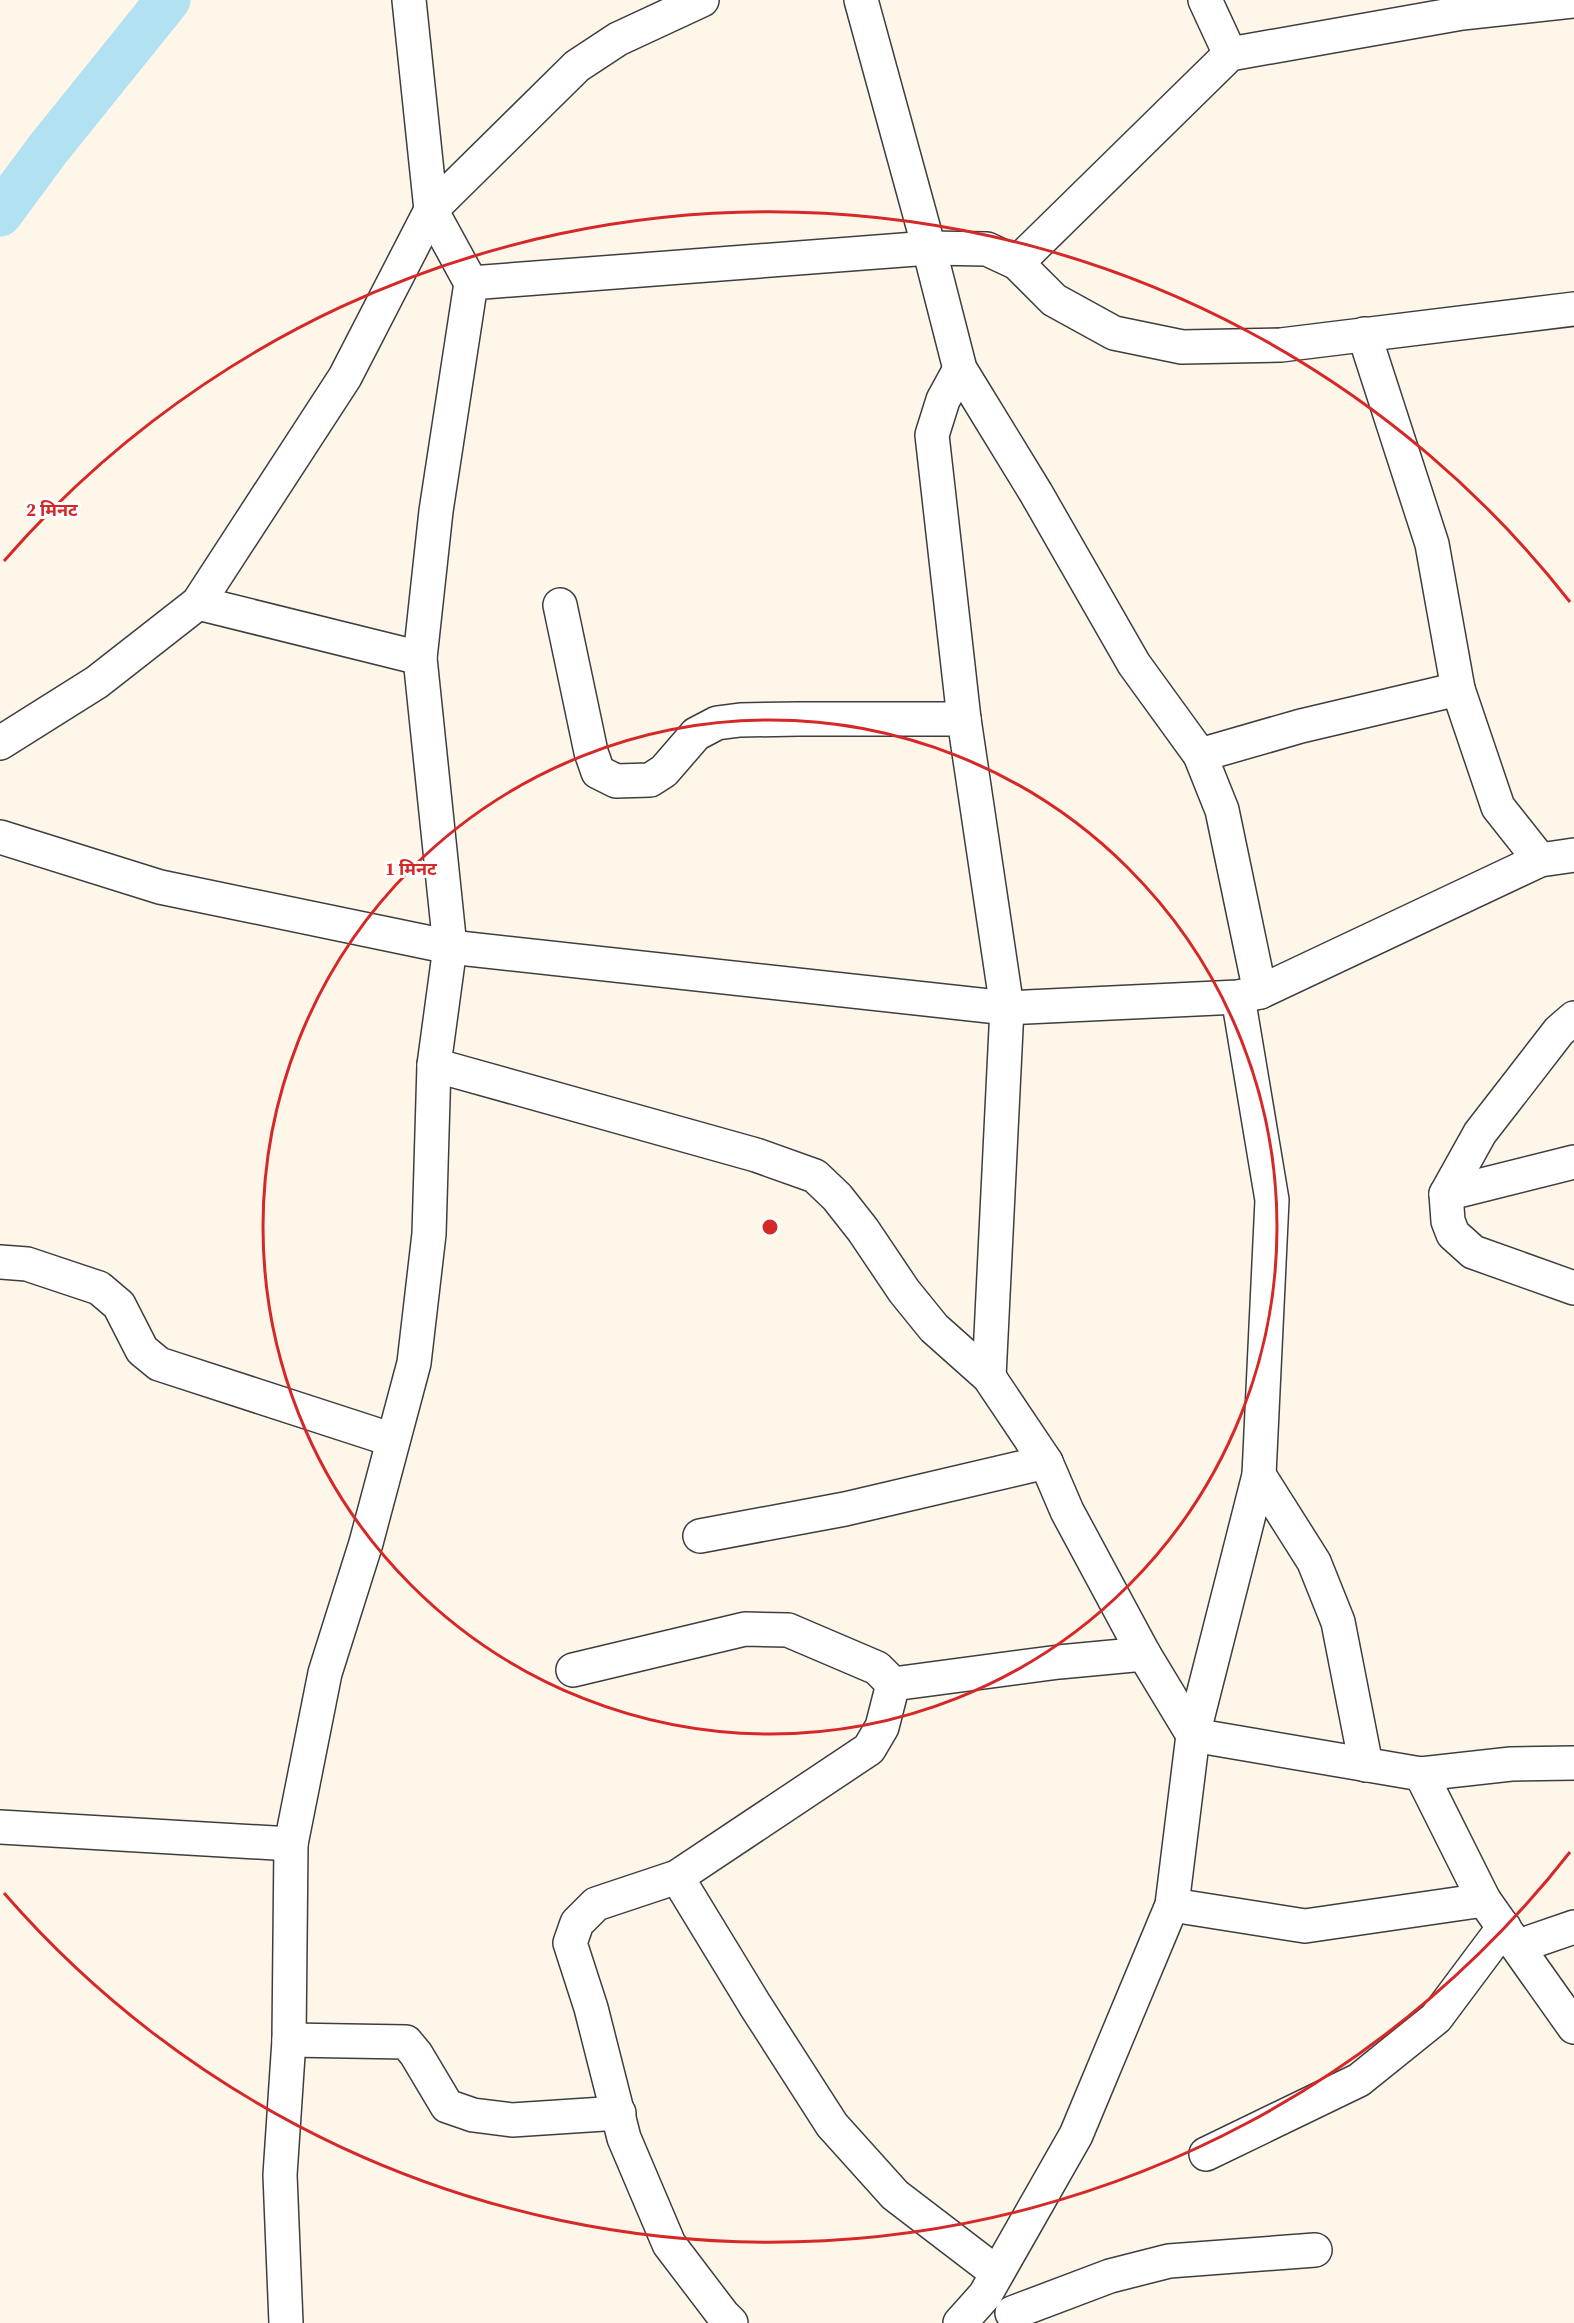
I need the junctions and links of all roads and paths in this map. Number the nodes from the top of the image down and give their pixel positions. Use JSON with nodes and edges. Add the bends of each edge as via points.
{"nodes":[{"id":1,"x":409,"y":0,"type":"edge"},
{"id":2,"x":702,"y":0,"type":"edge"},
{"id":3,"x":861,"y":0,"type":"edge"},
{"id":4,"x":1205,"y":0,"type":"edge"},
{"id":5,"x":1574,"y":1,"type":"edge"},
{"id":6,"x":1461,"y":6,"type":"edge"},
{"id":7,"x":1230,"y":54,"type":"junction"},
{"id":8,"x":432,"y":210,"type":"junction"},
{"id":9,"x":929,"y":248,"type":"junction"},
{"id":10,"x":1017,"y":263,"type":"junction"},
{"id":11,"x":471,"y":283,"type":"junction"},
{"id":12,"x":1574,"y":309,"type":"edge"},
{"id":13,"x":1364,"y":334,"type":"junction"},
{"id":14,"x":960,"y":369,"type":"junction"},
{"id":15,"x":198,"y":603,"type":"junction"},
{"id":16,"x":560,"y":605,"type":"dead end"},
{"id":17,"x":420,"y":658,"type":"junction"},
{"id":18,"x":1458,"y":689,"type":"junction"},
{"id":19,"x":964,"y":720,"type":"junction"},
{"id":20,"x":0,"y":742,"type":"edge"},
{"id":21,"x":1200,"y":755,"type":"junction"},
{"id":22,"x":0,"y":837,"type":"edge"},
{"id":23,"x":1574,"y":855,"type":"edge"},
{"id":24,"x":1540,"y":861,"type":"junction"},
{"id":25,"x":450,"y":947,"type":"junction"},
{"id":26,"x":1249,"y":994,"type":"junction"},
{"id":27,"x":1007,"y":1008,"type":"junction"},
{"id":28,"x":1574,"y":1018,"type":"edge"},
{"id":29,"x":434,"y":1065,"type":"junction"},
{"id":30,"x":1574,"y":1162,"type":"edge"},
{"id":31,"x":1446,"y":1194,"type":"junction"},
{"id":32,"x":0,"y":1262,"type":"edge"},
{"id":33,"x":1574,"y":1288,"type":"edge"},
{"id":34,"x":989,"y":1377,"type":"junction"},
{"id":35,"x":393,"y":1440,"type":"junction"},
{"id":36,"x":1046,"y":1462,"type":"junction"},
{"id":37,"x":1259,"y":1475,"type":"junction"},
{"id":38,"x":700,"y":1536,"type":"dead end"},
{"id":39,"x":1144,"y":1654,"type":"junction"},
{"id":40,"x":573,"y":1670,"type":"dead end"},
{"id":41,"x":893,"y":1684,"type":"junction"},
{"id":42,"x":1193,"y":1735,"type":"junction"},
{"id":43,"x":1574,"y":1763,"type":"edge"},
{"id":44,"x":1366,"y":1765,"type":"junction"},
{"id":45,"x":1421,"y":1774,"type":"junction"},
{"id":46,"x":0,"y":1827,"type":"edge"},
{"id":47,"x":291,"y":1844,"type":"junction"},
{"id":48,"x":677,"y":1877,"type":"junction"},
{"id":49,"x":1484,"y":1900,"type":"junction"},
{"id":50,"x":1173,"y":1905,"type":"junction"},
{"id":51,"x":1574,"y":1927,"type":"edge"},
{"id":52,"x":1511,"y":1937,"type":"junction"},
{"id":53,"x":1574,"y":2026,"type":"edge"},
{"id":54,"x":289,"y":2040,"type":"junction"},
{"id":55,"x":619,"y":2113,"type":"junction"},
{"id":56,"x":1206,"y":2154,"type":"dead end"},
{"id":57,"x":1315,"y":2250,"type":"dead end"},
{"id":58,"x":991,"y":2284,"type":"junction"},
{"id":59,"x":1017,"y":2318,"type":"edge"},
{"id":60,"x":286,"y":2323,"type":"edge"},
{"id":61,"x":731,"y":2323,"type":"edge"},
{"id":62,"x":960,"y":2323,"type":"edge"}],
"edges":[{"from":1,"to":8,"type":"street"},
{"from":2,"to":8,"type":"street","via":[[618,39],[577,66]]},
{"from":3,"to":9,"type":"street"},
{"from":4,"to":7,"type":"street"},
{"from":5,"to":6,"type":"street"},
{"from":6,"to":7,"type":"street"},
{"from":7,"to":10,"type":"street"},
{"from":8,"to":11,"type":"street"},
{"from":8,"to":15,"type":"street","via":[[345,377]]},
{"from":9,"to":10,"type":"street","via":[[987,249]]},
{"from":9,"to":11,"type":"street"},
{"from":9,"to":14,"type":"street"},
{"from":10,"to":13,"type":"street","via":[[1054,300],[1114,333],[1182,347],[1281,345]]},
{"from":11,"to":17,"type":"street","via":[[436,511]]},
{"from":12,"to":13,"type":"street"},
{"from":13,"to":18,"type":"street","via":[[1432,544]]},
{"from":14,"to":19,"type":"street","via":[[943,400],[932,435]]},
{"from":14,"to":21,"type":"street","via":[[1134,664]]},
{"from":15,"to":17,"type":"street"},
{"from":15,"to":20,"type":"street","via":[[97,682]]},
{"from":16,"to":19,"type":"street","via":[[591,753],[598,772],[616,781],[651,780],[696,734],[717,723],[764,719]]},
{"from":17,"to":25,"type":"street"},
{"from":18,"to":21,"type":"street","via":[[1301,726]]},
{"from":18,"to":24,"type":"street","via":[[1498,807]]},
{"from":19,"to":27,"type":"street"},
{"from":21,"to":26,"type":"street","via":[[1222,810]]},
{"from":22,"to":25,"type":"street","via":[[160,886]]},
{"from":23,"to":24,"type":"street"},
{"from":24,"to":26,"type":"street"},
{"from":25,"to":27,"type":"street"},
{"from":25,"to":29,"type":"street"},
{"from":26,"to":27,"type":"street"},
{"from":26,"to":37,"type":"street","via":[[1272,1200]]},
{"from":27,"to":34,"type":"street"},
{"from":28,"to":31,"type":"street","via":[[1559,1031],[1480,1133]]},
{"from":29,"to":34,"type":"street","via":[[756,1155],[815,1176],[863,1230],[904,1292],[934,1328]]},
{"from":29,"to":35,"type":"street","via":[[429,1234],[414,1363]]},
{"from":30,"to":31,"type":"street"},
{"from":31,"to":33,"type":"street","via":[[1453,1234],[1473,1251]]},
{"from":32,"to":35,"type":"street","via":[[27,1264],[99,1288],[119,1305],[142,1350],[159,1365]]},
{"from":34,"to":36,"type":"street"},
{"from":35,"to":47,"type":"street","via":[[325,1673]]},
{"from":36,"to":38,"type":"street","via":[[845,1509]]},
{"from":36,"to":39,"type":"street","via":[[1067,1512]]},
{"from":37,"to":42,"type":"street"},
{"from":37,"to":44,"type":"street","via":[[1314,1562],[1338,1622]]},
{"from":39,"to":41,"type":"street"},
{"from":39,"to":42,"type":"street"},
{"from":40,"to":41,"type":"street","via":[[745,1629],[788,1630],[877,1668]]},
{"from":41,"to":48,"type":"street","via":[[882,1727],[869,1749]]},
{"from":42,"to":44,"type":"street"},
{"from":42,"to":50,"type":"street"},
{"from":43,"to":45,"type":"street","via":[[1511,1764]]},
{"from":44,"to":45,"type":"street"},
{"from":45,"to":49,"type":"street"},
{"from":46,"to":47,"type":"street"},
{"from":47,"to":54,"type":"street"},
{"from":48,"to":55,"type":"street","via":[[596,1905],[577,1923],[570,1943]]},
{"from":48,"to":58,"type":"street","via":[[832,2125],[895,2194]]},
{"from":49,"to":50,"type":"street","via":[[1305,1926]]},
{"from":49,"to":52,"type":"street"},
{"from":50,"to":58,"type":"street","via":[[1076,2135]]},
{"from":51,"to":52,"type":"street"},
{"from":52,"to":53,"type":"street"},
{"from":52,"to":56,"type":"street","via":[[1436,2018],[1359,2080]]},
{"from":54,"to":55,"type":"street","via":[[406,2042],[447,2106],[473,2115],[512,2120]]},
{"from":54,"to":60,"type":"street","via":[[280,2175]]},
{"from":55,"to":61,"type":"street","via":[[624,2138],[669,2244]]},
{"from":57,"to":59,"type":"street","via":[[1169,2261],[1110,2276]]},
{"from":58,"to":59,"type":"street"},
{"from":58,"to":62,"type":"street"}]}
